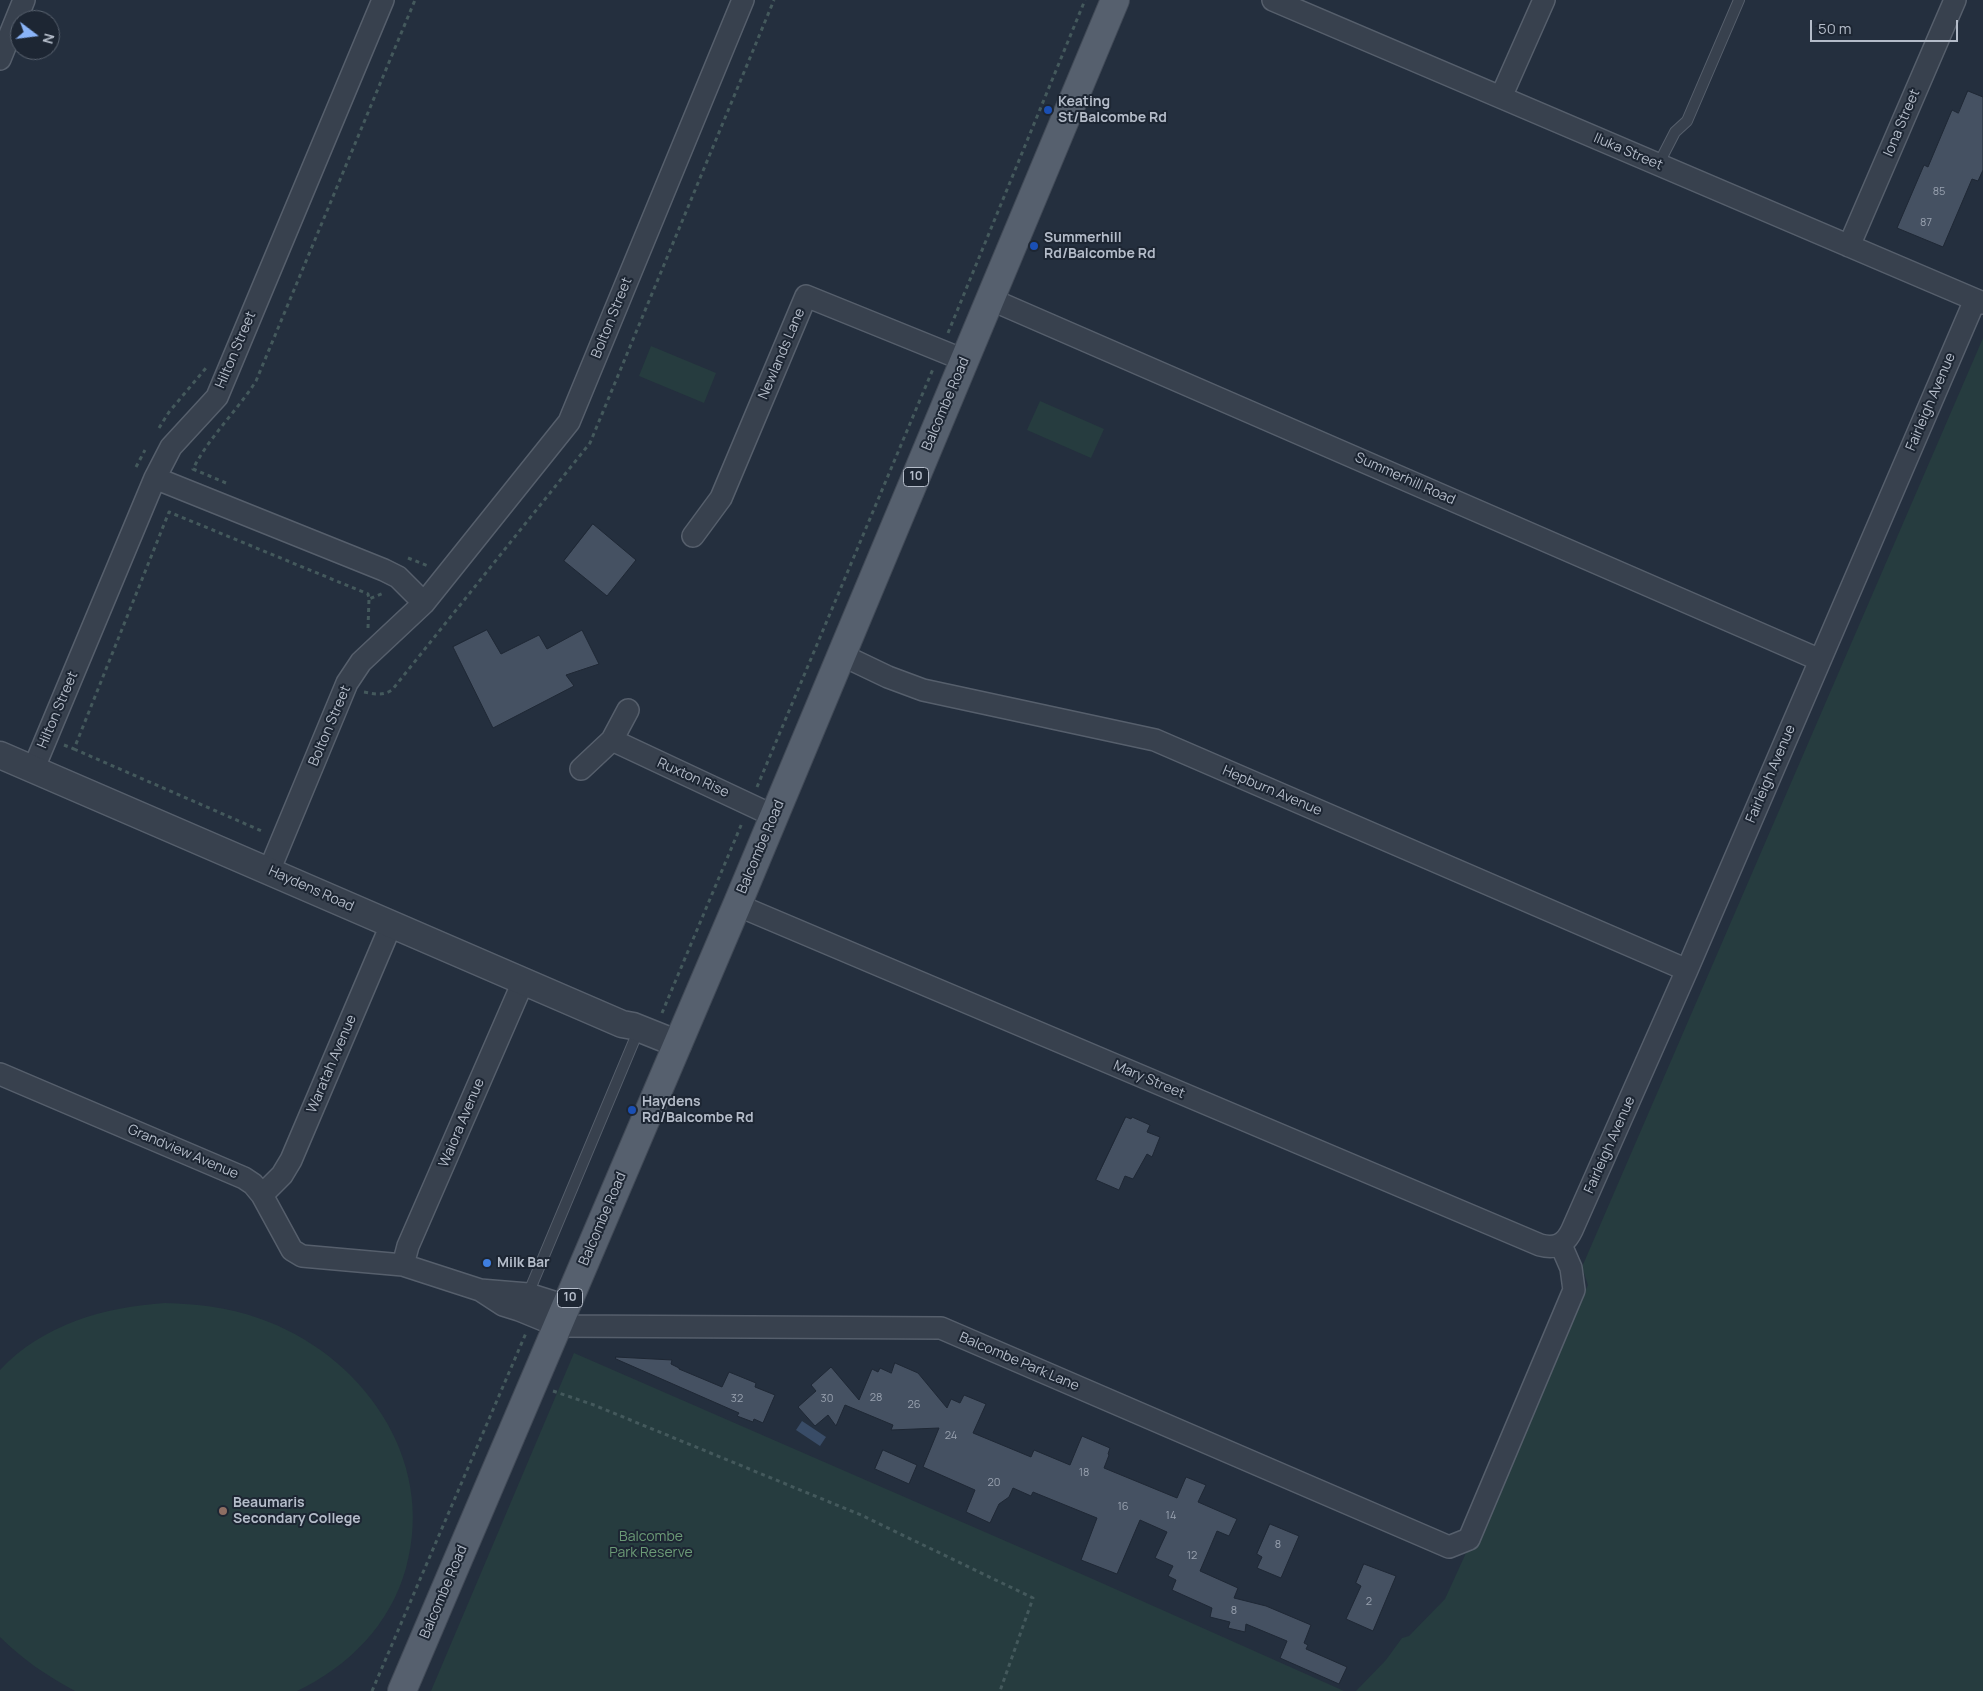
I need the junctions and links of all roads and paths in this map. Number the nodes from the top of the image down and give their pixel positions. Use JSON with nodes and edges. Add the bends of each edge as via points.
{"nodes":[{"id":1,"x":24,"y":0,"type":"edge"},
{"id":2,"x":383,"y":0,"type":"edge"},
{"id":3,"x":415,"y":0,"type":"edge"},
{"id":4,"x":743,"y":0,"type":"edge"},
{"id":5,"x":1085,"y":0,"type":"edge"},
{"id":6,"x":1115,"y":0,"type":"edge"},
{"id":7,"x":1273,"y":0,"type":"edge"},
{"id":8,"x":1544,"y":0,"type":"edge"},
{"id":9,"x":1739,"y":0,"type":"edge"},
{"id":10,"x":1955,"y":0,"type":"edge"},
{"id":11,"x":0,"y":59,"type":"edge"},
{"id":12,"x":1501,"y":97,"type":"junction"},
{"id":13,"x":1658,"y":164,"type":"junction"},
{"id":14,"x":1849,"y":246,"type":"junction"},
{"id":15,"x":990,"y":299,"type":"junction"},
{"id":16,"x":1979,"y":301,"type":"edge"},
{"id":17,"x":952,"y":356,"type":"junction"},
{"id":18,"x":209,"y":361,"type":"dead end"},
{"id":19,"x":155,"y":434,"type":"dead end"},
{"id":20,"x":150,"y":442,"type":"dead end"},
{"id":21,"x":132,"y":476,"type":"dead end"},
{"id":22,"x":155,"y":478,"type":"junction"},
{"id":23,"x":227,"y":483,"type":"dead end"},
{"id":24,"x":693,"y":536,"type":"dead end"},
{"id":25,"x":402,"y":555,"type":"dead end"},
{"id":26,"x":434,"y":559,"type":"dead end"},
{"id":27,"x":428,"y":566,"type":"junction"},
{"id":28,"x":417,"y":596,"type":"junction"},
{"id":29,"x":369,"y":599,"type":"junction"},
{"id":30,"x":842,"y":655,"type":"junction"},
{"id":31,"x":368,"y":656,"type":"junction"},
{"id":32,"x":1820,"y":660,"type":"junction"},
{"id":33,"x":364,"y":692,"type":"dead end"},
{"id":34,"x":628,"y":710,"type":"dead end"},
{"id":35,"x":47,"y":737,"type":"junction"},
{"id":36,"x":612,"y":740,"type":"junction"},
{"id":37,"x":74,"y":749,"type":"junction"},
{"id":38,"x":0,"y":755,"type":"edge"},
{"id":39,"x":581,"y":769,"type":"dead end"},
{"id":40,"x":34,"y":770,"type":"junction"},
{"id":41,"x":750,"y":804,"type":"junction"},
{"id":42,"x":774,"y":816,"type":"junction"},
{"id":43,"x":282,"y":839,"type":"junction"},
{"id":44,"x":269,"y":871,"type":"junction"},
{"id":45,"x":737,"y":906,"type":"junction"},
{"id":46,"x":391,"y":925,"type":"junction"},
{"id":47,"x":1687,"y":970,"type":"junction"},
{"id":48,"x":523,"y":982,"type":"junction"},
{"id":49,"x":652,"y":1040,"type":"junction"},
{"id":50,"x":0,"y":1074,"type":"edge"},
{"id":51,"x":262,"y":1195,"type":"junction"},
{"id":52,"x":1562,"y":1245,"type":"junction"},
{"id":53,"x":403,"y":1265,"type":"junction"},
{"id":54,"x":480,"y":1290,"type":"junction"},
{"id":55,"x":528,"y":1294,"type":"junction"},
{"id":56,"x":553,"y":1316,"type":"junction"},
{"id":57,"x":533,"y":1384,"type":"junction"},
{"id":58,"x":372,"y":1691,"type":"edge"},
{"id":59,"x":402,"y":1691,"type":"edge"},
{"id":60,"x":1000,"y":1691,"type":"edge"}],
"edges":[{"from":1,"to":11,"type":"street"},
{"from":2,"to":22,"type":"street","name":"Hilton Street","via":[[216,397],[171,447]]},
{"from":3,"to":23,"type":"path","via":[[256,381],[200,454],[193,469]]},
{"from":4,"to":28,"type":"street","name":"Bolton Street","via":[[569,422]]},
{"from":5,"to":17,"type":"path"},
{"from":6,"to":15,"type":"main road","name":"Balcombe Road","number":"10"},
{"from":7,"to":12,"type":"street","name":"Iluka Street"},
{"from":8,"to":12,"type":"street"},
{"from":9,"to":13,"type":"lane","via":[[1687,121],[1675,132]]},
{"from":10,"to":14,"type":"street","name":"Iona Street"},
{"from":12,"to":13,"type":"street","name":"Iluka Street"},
{"from":13,"to":14,"type":"street","name":"Iluka Street"},
{"from":14,"to":16,"type":"street","name":"Iluka Street"},
{"from":15,"to":17,"type":"main road","name":"Balcombe Road","number":"10"},
{"from":15,"to":32,"type":"street","name":"Summerhill Road"},
{"from":16,"to":32,"type":"street","name":"Fairleigh Avenue"},
{"from":17,"to":24,"type":"street","name":"Newlands Lane","via":[[806,296],[721,498]]},
{"from":17,"to":30,"type":"main road","name":"Balcombe Road","number":"10"},
{"from":17,"to":41,"type":"path"},
{"from":18,"to":19,"type":"path"},
{"from":20,"to":21,"type":"path"},
{"from":22,"to":28,"type":"street","via":[[384,570],[398,577]]},
{"from":22,"to":35,"type":"street","name":"Hilton Street"},
{"from":25,"to":27,"type":"path"},
{"from":26,"to":27,"type":"path"},
{"from":27,"to":28,"type":"path"},
{"from":28,"to":29,"type":"path","via":[[382,593]]},
{"from":28,"to":31,"type":"street","name":"Bolton Street"},
{"from":29,"to":31,"type":"path"},
{"from":29,"to":37,"type":"path","via":[[368,594],[169,512]]},
{"from":30,"to":42,"type":"main road","name":"Balcombe Road","number":"10"},
{"from":30,"to":47,"type":"street","name":"Hepburn Avenue","via":[[923,690],[1155,740]]},
{"from":31,"to":33,"type":"path"},
{"from":31,"to":43,"type":"street","name":"Bolton Street","via":[[347,683]]},
{"from":32,"to":47,"type":"street","name":"Fairleigh Avenue"},
{"from":34,"to":36,"type":"street"},
{"from":35,"to":37,"type":"path"},
{"from":35,"to":40,"type":"street","name":"Hilton Street"},
{"from":36,"to":39,"type":"street"},
{"from":36,"to":41,"type":"street","name":"Ruxton Rise"},
{"from":37,"to":43,"type":"path"},
{"from":38,"to":40,"type":"street","name":"Haydens Road"},
{"from":40,"to":44,"type":"street","name":"Haydens Road"},
{"from":41,"to":42,"type":"street","name":"Ruxton Rise"},
{"from":41,"to":49,"type":"path"},
{"from":42,"to":45,"type":"main road","name":"Balcombe Road","number":"10"},
{"from":43,"to":44,"type":"street","name":"Bolton Street"},
{"from":44,"to":46,"type":"street","name":"Haydens Road"},
{"from":45,"to":49,"type":"main road","name":"Balcombe Road","number":"10"},
{"from":45,"to":52,"type":"street","name":"Mary Street","via":[[1540,1245]]},
{"from":46,"to":48,"type":"street","name":"Haydens Road"},
{"from":46,"to":51,"type":"street","name":"Waratah Avenue","via":[[291,1160]]},
{"from":47,"to":52,"type":"street","name":"Fairleigh Avenue","via":[[1569,1237]]},
{"from":48,"to":49,"type":"street","name":"Haydens Road"},
{"from":48,"to":53,"type":"street","name":"Waiora Avenue","via":[[408,1246]]},
{"from":49,"to":55,"type":"lane"},
{"from":49,"to":56,"type":"main road","name":"Balcombe Road","number":"10"},
{"from":50,"to":51,"type":"street","name":"Grandview Avenue","via":[[244,1178]]},
{"from":51,"to":53,"type":"street","name":"Grandview Avenue","via":[[286,1242],[302,1256]]},
{"from":52,"to":56,"type":"street","name":"Balcombe Park Lane","via":[[1571,1268],[1574,1290],[1469,1539],[1449,1547],[941,1328]]},
{"from":53,"to":54,"type":"street","name":"Grandview Avenue"},
{"from":54,"to":55,"type":"street","name":"Grandview Avenue"},
{"from":54,"to":56,"type":"street","name":"Grandview Avenue","via":[[496,1302]]},
{"from":55,"to":56,"type":"street","name":"Grandview Avenue"},
{"from":56,"to":57,"type":"main road","name":"Balcombe Road","number":"10"},
{"from":56,"to":58,"type":"path","via":[[527,1330]]},
{"from":57,"to":59,"type":"main road","name":"Balcombe Road","number":"10"},
{"from":57,"to":60,"type":"path","via":[[862,1515],[1034,1598]]}]}
